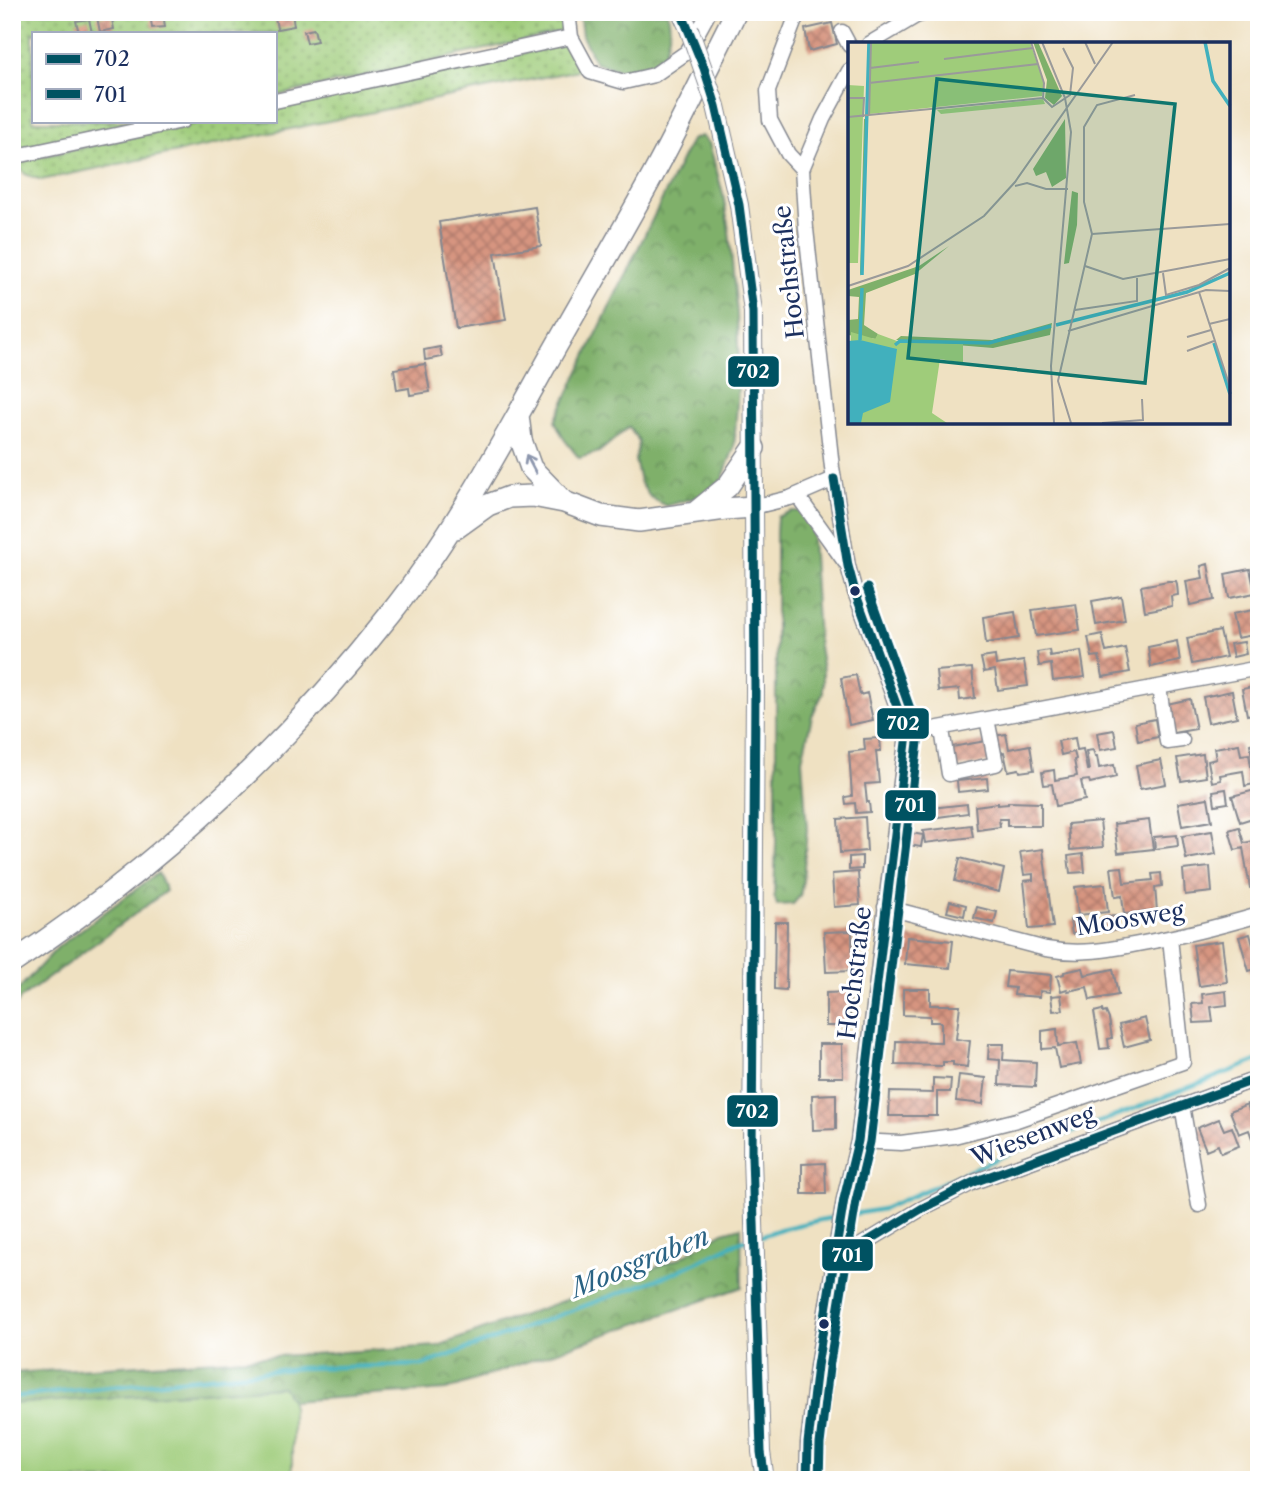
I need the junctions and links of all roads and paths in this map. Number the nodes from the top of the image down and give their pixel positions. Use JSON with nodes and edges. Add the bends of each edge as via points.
{"nodes":[{"id":1,"x":568,"y":12,"type":"edge"},
{"id":2,"x":709,"y":12,"type":"edge"},
{"id":3,"x":736,"y":12,"type":"edge"},
{"id":4,"x":798,"y":12,"type":"edge"},
{"id":5,"x":929,"y":12,"type":"edge"},
{"id":6,"x":685,"y":20,"type":"edge"},
{"id":7,"x":571,"y":37,"type":"junction"},
{"id":8,"x":872,"y":42,"type":"edge"},
{"id":9,"x":848,"y":73,"type":"edge"},
{"id":10,"x":276,"y":101,"type":"edge"},
{"id":11,"x":177,"y":122,"type":"edge"},
{"id":12,"x":12,"y":157,"type":"edge"},
{"id":13,"x":802,"y":169,"type":"junction"},
{"id":14,"x":518,"y":415,"type":"junction"},
{"id":15,"x":754,"y":448,"type":"junction"},
{"id":16,"x":834,"y":479,"type":"junction"},
{"id":17,"x":797,"y":495,"type":"junction"},
{"id":18,"x":564,"y":502,"type":"junction"},
{"id":19,"x":753,"y":507,"type":"junction"},
{"id":20,"x":695,"y":513,"type":"junction"},
{"id":21,"x":446,"y":535,"type":"junction"},
{"id":22,"x":848,"y":566,"type":"junction"},
{"id":23,"x":1259,"y":668,"type":"edge"},
{"id":24,"x":1159,"y":687,"type":"junction"},
{"id":25,"x":986,"y":719,"type":"junction"},
{"id":26,"x":939,"y":728,"type":"junction"},
{"id":27,"x":907,"y":734,"type":"junction"},
{"id":28,"x":1182,"y":740,"type":"dead end"},
{"id":29,"x":885,"y":907,"type":"junction"},
{"id":30,"x":1259,"y":915,"type":"edge"},
{"id":31,"x":1170,"y":938,"type":"junction"},
{"id":32,"x":12,"y":963,"type":"edge"},
{"id":33,"x":1259,"y":1078,"type":"edge"},
{"id":34,"x":1182,"y":1105,"type":"junction"},
{"id":35,"x":858,"y":1141,"type":"junction"},
{"id":36,"x":1199,"y":1206,"type":"dead end"},
{"id":37,"x":835,"y":1261,"type":"junction"},
{"id":38,"x":765,"y":1480,"type":"edge"},
{"id":39,"x":807,"y":1480,"type":"edge"}],
"edges":[{"from":1,"to":7,"type":"street"},
{"from":2,"to":7,"type":"street","via":[[687,52],[654,75],[624,82],[590,72]]},
{"from":3,"to":14,"type":"highway","via":[[654,174]]},
{"from":4,"to":13,"type":"street","via":[[768,90],[770,120],[788,155]]},
{"from":5,"to":8,"type":"street"},
{"from":6,"to":15,"type":"main road","bridge":true,"via":[[716,106],[739,205],[753,312]]},
{"from":7,"to":10,"type":"street"},
{"from":9,"to":13,"type":"street","name":"Hochstraße"},
{"from":11,"to":12,"type":"street"},
{"from":13,"to":16,"type":"street","name":"Hochstraße"},
{"from":18,"to":14,"type":"highway","one_way":true,"via":[[531,468]]},
{"from":14,"to":21,"type":"highway"},
{"from":15,"to":19,"type":"main road"},
{"from":15,"to":20,"type":"highway","via":[[727,486]]},
{"from":16,"to":17,"type":"street"},
{"from":16,"to":22,"type":"street","name":"Hochstraße"},
{"from":17,"to":19,"type":"street"},
{"from":17,"to":22,"type":"street"},
{"from":18,"to":20,"type":"highway","via":[[601,516],[639,521]]},
{"from":18,"to":21,"type":"highway","via":[[533,496],[509,498],[488,505]]},
{"from":19,"to":20,"type":"highway"},
{"from":19,"to":38,"type":"main road","via":[[752,1156]]},
{"from":21,"to":32,"type":"highway","via":[[391,613],[280,741],[146,865]]},
{"from":22,"to":27,"type":"street","name":"Hochstraße"},
{"from":23,"to":24,"type":"street"},
{"from":24,"to":25,"type":"street"},
{"from":24,"to":28,"type":"street","via":[[1167,742]]},
{"from":25,"to":26,"type":"street"},
{"from":25,"to":26,"type":"street","via":[[996,764],[949,774]]},
{"from":26,"to":27,"type":"street"},
{"from":27,"to":29,"type":"street","name":"Hochstraße"},
{"from":29,"to":31,"type":"street","name":"Moosweg","via":[[1063,952],[1093,952]]},
{"from":29,"to":35,"type":"street","name":"Hochstraße"},
{"from":30,"to":31,"type":"street","name":"Moosweg"},
{"from":31,"to":35,"type":"street","via":[[1183,1062],[1017,1120],[954,1136],[901,1143]]},
{"from":33,"to":34,"type":"street","name":"Wiesenweg"},
{"from":34,"to":36,"type":"street"},
{"from":34,"to":37,"type":"street","name":"Wiesenweg","via":[[974,1182]]},
{"from":35,"to":37,"type":"street","name":"Hochstraße"},
{"from":37,"to":39,"type":"street","name":"Hochstraße","via":[[817,1366]]}]}
